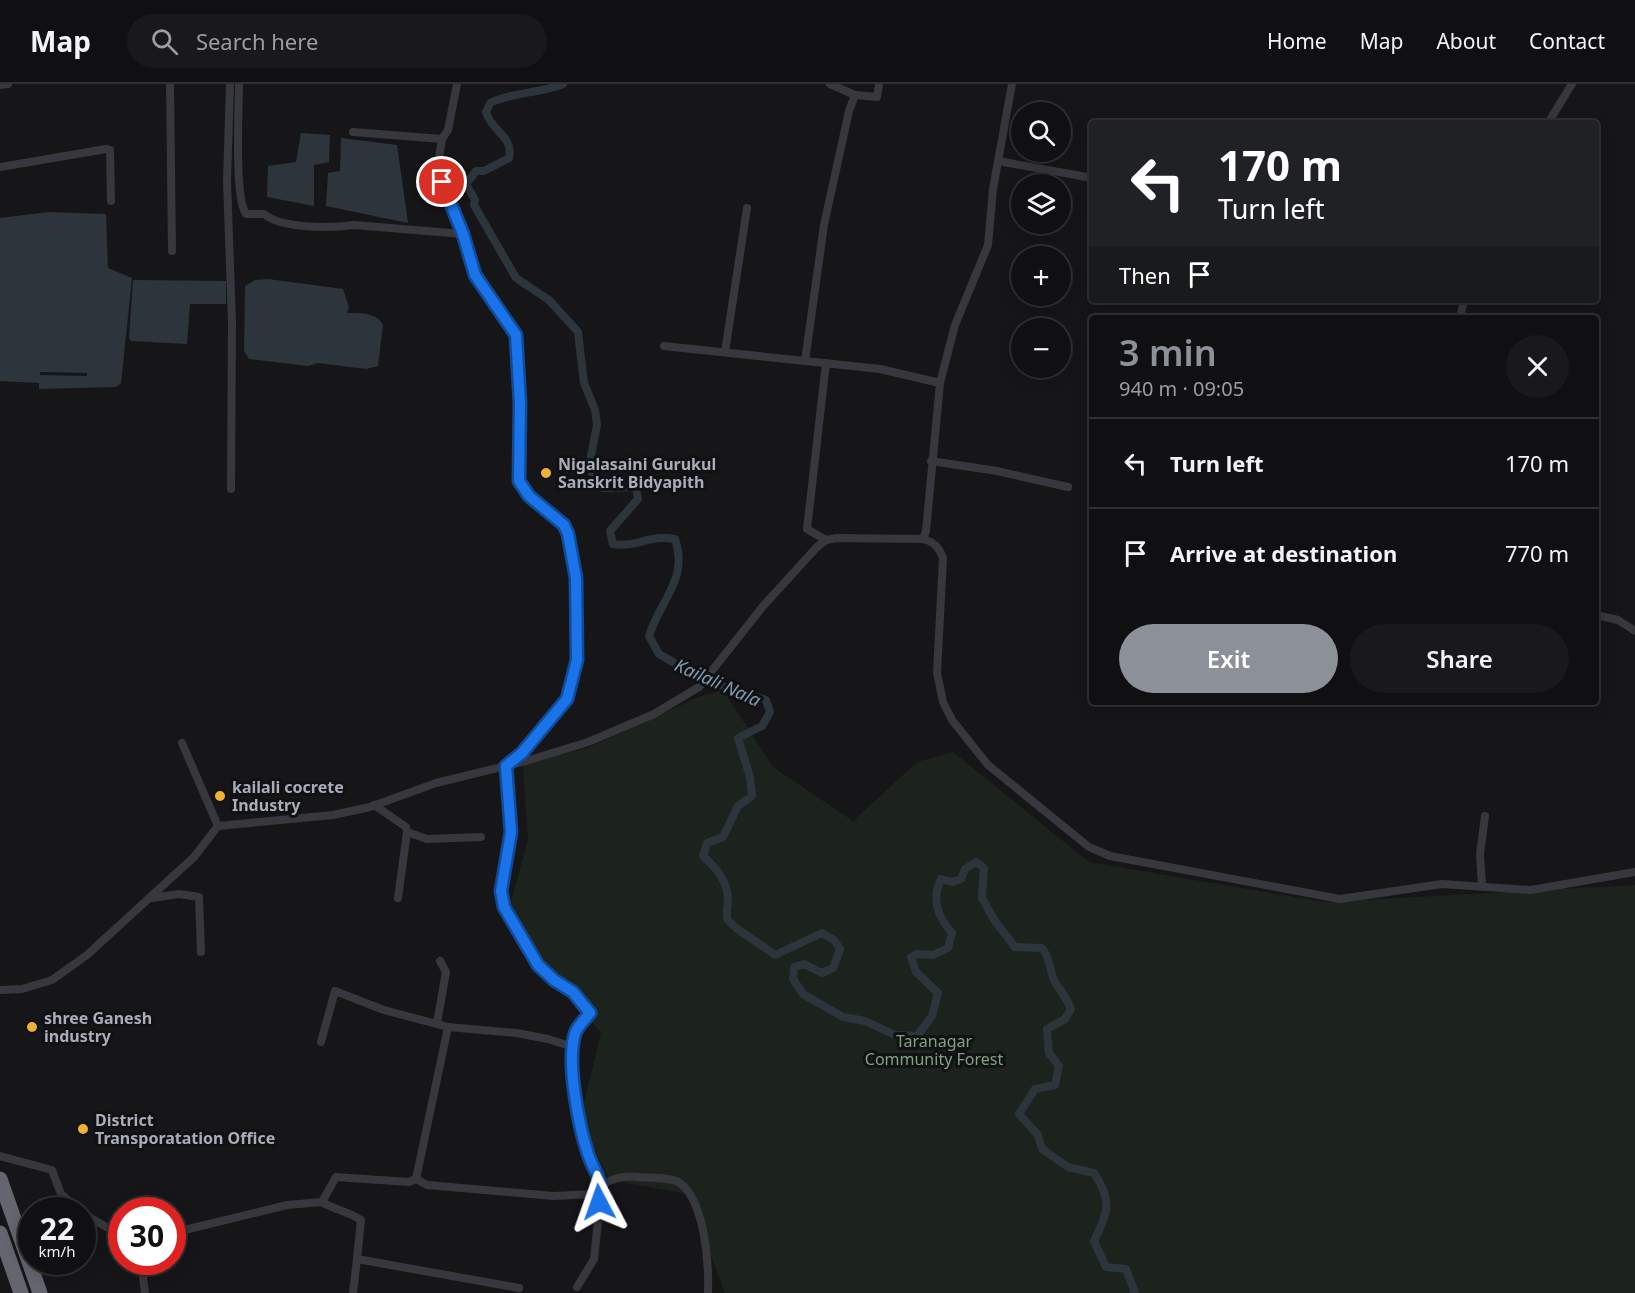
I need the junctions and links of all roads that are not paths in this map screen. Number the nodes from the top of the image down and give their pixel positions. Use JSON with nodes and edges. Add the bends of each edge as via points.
{"nodes":[{"id":1,"x":8,"y":84,"type":"edge"},
{"id":2,"x":170,"y":84,"type":"edge"},
{"id":3,"x":230,"y":84,"type":"edge"},
{"id":4,"x":239,"y":84,"type":"edge"},
{"id":5,"x":457,"y":84,"type":"edge"},
{"id":6,"x":830,"y":84,"type":"edge"},
{"id":7,"x":879,"y":84,"type":"edge"},
{"id":8,"x":1012,"y":84,"type":"edge"},
{"id":9,"x":1572,"y":84,"type":"edge"},
{"id":10,"x":0,"y":85,"type":"edge"},
{"id":11,"x":855,"y":95,"type":"junction"},
{"id":12,"x":1550,"y":120,"type":"edge"},
{"id":13,"x":353,"y":132,"type":"dead end"},
{"id":14,"x":441,"y":139,"type":"junction"},
{"id":15,"x":998,"y":161,"type":"junction"},
{"id":16,"x":0,"y":167,"type":"edge"},
{"id":17,"x":1089,"y":177,"type":"edge"},
{"id":18,"x":111,"y":201,"type":"dead end"},
{"id":19,"x":747,"y":208,"type":"dead end"},
{"id":20,"x":463,"y":234,"type":"junction"},
{"id":21,"x":171,"y":251,"type":"dead end"},
{"id":22,"x":664,"y":346,"type":"dead end"},
{"id":23,"x":725,"y":352,"type":"junction"},
{"id":24,"x":805,"y":361,"type":"junction"},
{"id":25,"x":826,"y":363,"type":"junction"},
{"id":26,"x":940,"y":383,"type":"junction"},
{"id":27,"x":931,"y":461,"type":"junction"},
{"id":28,"x":1068,"y":487,"type":"dead end"},
{"id":29,"x":231,"y":489,"type":"dead end"},
{"id":30,"x":923,"y":539,"type":"junction"},
{"id":31,"x":826,"y":540,"type":"junction"},
{"id":32,"x":1599,"y":616,"type":"edge"},
{"id":33,"x":1635,"y":631,"type":"edge"},
{"id":34,"x":182,"y":743,"type":"dead end"},
{"id":35,"x":506,"y":766,"type":"junction"},
{"id":36,"x":374,"y":805,"type":"junction"},
{"id":37,"x":1485,"y":816,"type":"dead end"},
{"id":38,"x":218,"y":826,"type":"junction"},
{"id":39,"x":407,"y":832,"type":"junction"},
{"id":40,"x":481,"y":837,"type":"dead end"},
{"id":41,"x":1635,"y":872,"type":"edge"},
{"id":42,"x":1482,"y":886,"type":"junction"},
{"id":43,"x":152,"y":898,"type":"junction"},
{"id":44,"x":398,"y":898,"type":"dead end"},
{"id":45,"x":201,"y":952,"type":"dead end"},
{"id":46,"x":440,"y":962,"type":"dead end"},
{"id":47,"x":0,"y":990,"type":"edge"},
{"id":48,"x":437,"y":1023,"type":"junction"},
{"id":49,"x":448,"y":1027,"type":"junction"},
{"id":50,"x":321,"y":1042,"type":"dead end"},
{"id":51,"x":573,"y":1047,"type":"junction"},
{"id":52,"x":0,"y":1156,"type":"edge"},
{"id":53,"x":0,"y":1179,"type":"edge"},
{"id":54,"x":416,"y":1179,"type":"junction"},
{"id":55,"x":602,"y":1183,"type":"junction"},
{"id":56,"x":64,"y":1197,"type":"edge"},
{"id":57,"x":322,"y":1202,"type":"junction"},
{"id":58,"x":186,"y":1230,"type":"edge"},
{"id":59,"x":0,"y":1233,"type":"edge"},
{"id":60,"x":357,"y":1259,"type":"junction"},
{"id":61,"x":143,"y":1275,"type":"edge"},
{"id":62,"x":577,"y":1287,"type":"dead end"},
{"id":63,"x":519,"y":1288,"type":"dead end"},
{"id":64,"x":21,"y":1293,"type":"edge"},
{"id":65,"x":40,"y":1293,"type":"edge"},
{"id":66,"x":145,"y":1293,"type":"edge"},
{"id":67,"x":353,"y":1293,"type":"edge"},
{"id":68,"x":708,"y":1293,"type":"edge"}],
"edges":[{"from":1,"to":10,"type":"street"},
{"from":2,"to":21,"type":"street"},
{"from":3,"to":29,"type":"street","via":[[227,181],[232,322]]},
{"from":4,"to":20,"type":"street","via":[[240,183],[246,214],[264,214],[273,221],[297,225],[354,225]]},
{"from":5,"to":14,"type":"street","via":[[448,130]]},
{"from":6,"to":11,"type":"street"},
{"from":7,"to":11,"type":"street","via":[[877,97]]},
{"from":8,"to":15,"type":"street"},
{"from":9,"to":12,"type":"street"},
{"from":11,"to":24,"type":"street","via":[[824,225]]},
{"from":13,"to":14,"type":"street"},
{"from":14,"to":20,"type":"street","via":[[437,170]]},
{"from":15,"to":17,"type":"street"},
{"from":15,"to":26,"type":"street","via":[[988,245],[956,325]]},
{"from":16,"to":18,"type":"street","via":[[110,150]]},
{"from":19,"to":23,"type":"street"},
{"from":20,"to":35,"type":"street","via":[[475,275],[516,335],[519,481],[529,496],[564,525],[576,578],[577,660],[567,699],[522,753]]},
{"from":22,"to":23,"type":"street"},
{"from":23,"to":24,"type":"street"},
{"from":24,"to":25,"type":"street"},
{"from":25,"to":26,"type":"street","via":[[880,369]]},
{"from":25,"to":31,"type":"street","via":[[807,529]]},
{"from":26,"to":27,"type":"street"},
{"from":27,"to":28,"type":"street"},
{"from":27,"to":30,"type":"street"},
{"from":30,"to":31,"type":"street"},
{"from":30,"to":42,"type":"street","via":[[931,541],[943,558],[937,674],[952,720],[988,765],[1089,847],[1149,865],[1340,899],[1442,884]]},
{"from":31,"to":35,"type":"street","via":[[764,605],[690,694],[588,742]]},
{"from":32,"to":33,"type":"street","via":[[1618,620]]},
{"from":34,"to":38,"type":"street"},
{"from":35,"to":36,"type":"street","via":[[436,783]]},
{"from":35,"to":51,"type":"street","via":[[511,832],[501,891],[504,907],[538,965],[573,992],[590,1013],[577,1030]]},
{"from":36,"to":38,"type":"street","via":[[333,815]]},
{"from":36,"to":39,"type":"street","via":[[406,827]]},
{"from":37,"to":42,"type":"street","via":[[1480,854]]},
{"from":38,"to":43,"type":"street","via":[[194,857]]},
{"from":39,"to":40,"type":"street","via":[[427,839]]},
{"from":39,"to":44,"type":"street"},
{"from":41,"to":42,"type":"street","via":[[1531,890]]},
{"from":43,"to":45,"type":"street","via":[[179,894],[199,897]]},
{"from":43,"to":47,"type":"street","via":[[52,980],[22,989]]},
{"from":46,"to":48,"type":"street","via":[[446,972]]},
{"from":48,"to":49,"type":"street"},
{"from":48,"to":50,"type":"street","via":[[384,1010],[335,991]]},
{"from":49,"to":51,"type":"street","via":[[517,1033]]},
{"from":49,"to":54,"type":"street"},
{"from":51,"to":55,"type":"street","via":[[576,1110]]},
{"from":52,"to":56,"type":"street","via":[[52,1170]]},
{"from":53,"to":65,"type":"highway"},
{"from":54,"to":55,"type":"street","via":[[428,1185],[554,1196],[594,1194]]},
{"from":54,"to":57,"type":"street","via":[[409,1182],[336,1177]]},
{"from":55,"to":62,"type":"street","via":[[594,1259]]},
{"from":55,"to":68,"type":"street","via":[[629,1176],[678,1182],[693,1197],[706,1246]]},
{"from":57,"to":58,"type":"street","via":[[286,1205]]},
{"from":57,"to":60,"type":"street","via":[[361,1220]]},
{"from":59,"to":64,"type":"highway"},
{"from":60,"to":63,"type":"street"},
{"from":60,"to":67,"type":"street"},
{"from":61,"to":66,"type":"street"}]}
